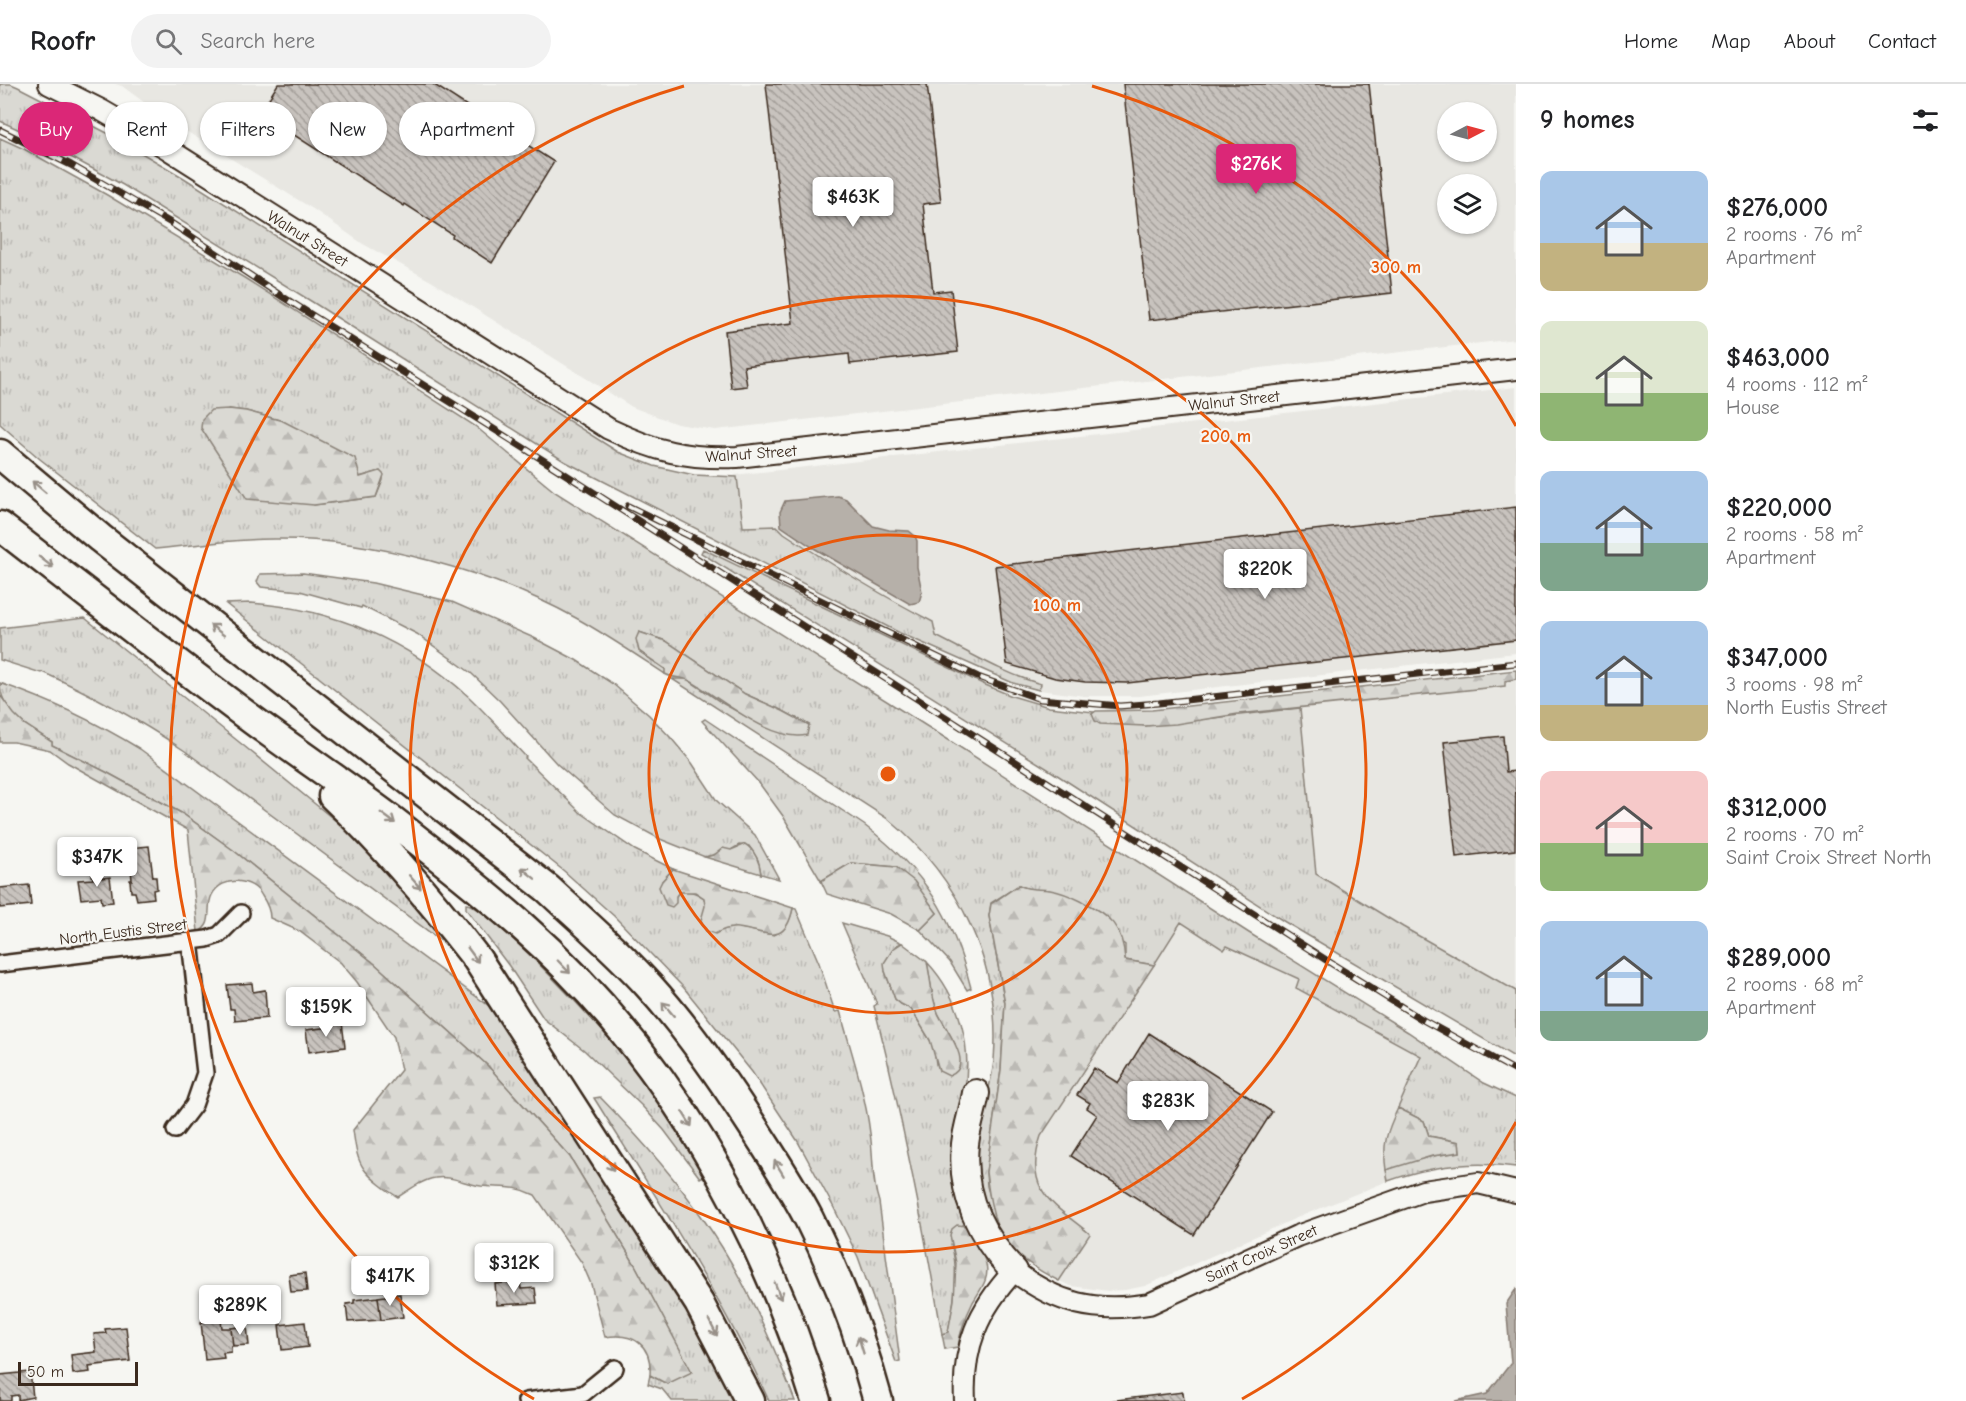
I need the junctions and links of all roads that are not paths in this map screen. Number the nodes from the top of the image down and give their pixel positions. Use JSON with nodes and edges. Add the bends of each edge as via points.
{"nodes":[{"id":1,"x":49,"y":84,"type":"edge"},
{"id":2,"x":1516,"y":369,"type":"edge"},
{"id":3,"x":0,"y":454,"type":"edge"},
{"id":4,"x":0,"y":526,"type":"edge"},
{"id":5,"x":255,"y":722,"type":"junction"},
{"id":6,"x":241,"y":913,"type":"dead end"},
{"id":7,"x":190,"y":941,"type":"junction"},
{"id":8,"x":0,"y":964,"type":"edge"},
{"id":9,"x":976,"y":1093,"type":"dead end"},
{"id":10,"x":175,"y":1130,"type":"dead end"},
{"id":11,"x":1516,"y":1192,"type":"edge"},
{"id":12,"x":1014,"y":1271,"type":"junction"},
{"id":13,"x":615,"y":1368,"type":"dead end"},
{"id":14,"x":526,"y":1401,"type":"edge"},
{"id":15,"x":750,"y":1401,"type":"edge"},
{"id":16,"x":816,"y":1401,"type":"edge"},
{"id":17,"x":878,"y":1401,"type":"edge"},
{"id":18,"x":965,"y":1401,"type":"edge"}],
"edges":[{"from":1,"to":2,"type":"street","name":"Walnut Street","via":[[176,154],[609,429],[672,454],[737,457]]},
{"from":17,"to":3,"type":"highway","one_way":true,"via":[[856,1327],[808,1217],[738,1103],[696,1042],[649,986],[548,889],[100,538]]},
{"from":4,"to":5,"type":"highway","one_way":true},
{"from":5,"to":15,"type":"highway","one_way":true,"via":[[353,814],[477,959],[699,1303]]},
{"from":5,"to":16,"type":"highway","one_way":true,"via":[[394,822],[522,926],[608,1014],[671,1095],[720,1172],[774,1282]]},
{"from":6,"to":7,"type":"street","name":"North Eustis Street","via":[[219,935]]},
{"from":7,"to":8,"type":"street","name":"North Eustis Street"},
{"from":7,"to":10,"type":"street","via":[[205,1073],[194,1105]]},
{"from":9,"to":12,"type":"highway","via":[[965,1143],[968,1192],[985,1235]]},
{"from":11,"to":12,"type":"street","name":"Saint Croix Street","via":[[1478,1183],[1423,1191],[1297,1236],[1157,1300],[1126,1308],[1102,1308],[1055,1297]]},
{"from":12,"to":18,"type":"street","via":[[991,1298],[974,1330],[967,1354]]},
{"from":13,"to":14,"type":"street","via":[[583,1394]]}]}
